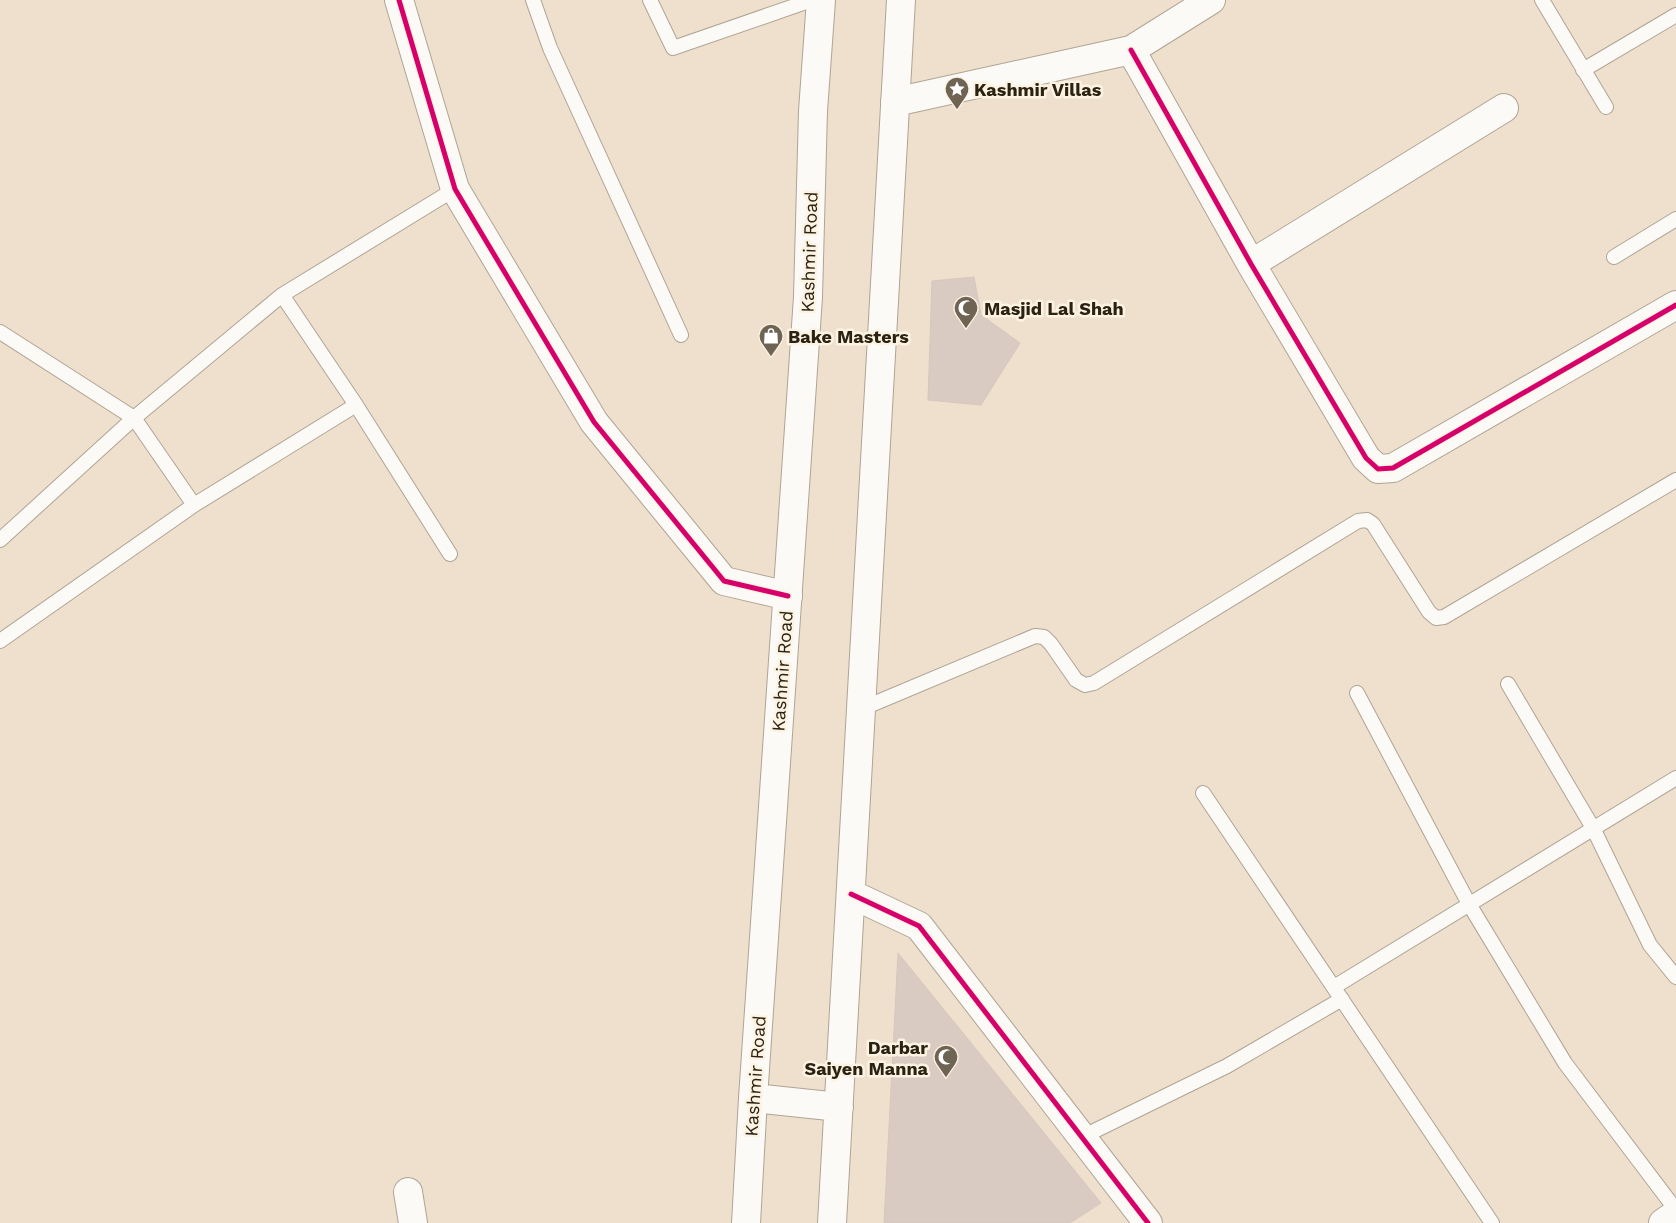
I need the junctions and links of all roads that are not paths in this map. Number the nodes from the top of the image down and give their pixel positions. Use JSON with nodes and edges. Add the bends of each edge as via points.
{"nodes":[{"id":1,"x":399,"y":0,"type":"edge"},
{"id":2,"x":533,"y":0,"type":"edge"},
{"id":3,"x":650,"y":0,"type":"edge"},
{"id":4,"x":812,"y":0,"type":"edge"},
{"id":5,"x":821,"y":0,"type":"edge"},
{"id":6,"x":901,"y":0,"type":"edge"},
{"id":7,"x":1211,"y":0,"type":"edge"},
{"id":8,"x":1542,"y":0,"type":"edge"},
{"id":9,"x":1676,"y":15,"type":"edge"},
{"id":10,"x":1131,"y":50,"type":"junction"},
{"id":11,"x":1583,"y":70,"type":"junction"},
{"id":12,"x":895,"y":102,"type":"junction"},
{"id":13,"x":1606,"y":107,"type":"dead end"},
{"id":14,"x":1504,"y":108,"type":"dead end"},
{"id":15,"x":455,"y":189,"type":"junction"},
{"id":16,"x":1676,"y":220,"type":"edge"},
{"id":17,"x":1614,"y":257,"type":"dead end"},
{"id":18,"x":1251,"y":264,"type":"junction"},
{"id":19,"x":282,"y":296,"type":"junction"},
{"id":20,"x":1676,"y":305,"type":"edge"},
{"id":21,"x":1,"y":334,"type":"edge"},
{"id":22,"x":681,"y":335,"type":"dead end"},
{"id":23,"x":356,"y":404,"type":"junction"},
{"id":24,"x":134,"y":418,"type":"junction"},
{"id":25,"x":1676,"y":480,"type":"edge"},
{"id":26,"x":194,"y":506,"type":"junction"},
{"id":27,"x":0,"y":540,"type":"edge"},
{"id":28,"x":450,"y":554,"type":"dead end"},
{"id":29,"x":788,"y":596,"type":"junction"},
{"id":30,"x":0,"y":641,"type":"edge"},
{"id":31,"x":1508,"y":684,"type":"dead end"},
{"id":32,"x":1357,"y":693,"type":"dead end"},
{"id":33,"x":861,"y":709,"type":"junction"},
{"id":34,"x":1676,"y":778,"type":"edge"},
{"id":35,"x":1203,"y":793,"type":"dead end"},
{"id":36,"x":1593,"y":828,"type":"junction"},
{"id":37,"x":851,"y":894,"type":"junction"},
{"id":38,"x":1469,"y":904,"type":"junction"},
{"id":39,"x":1676,"y":977,"type":"edge"},
{"id":40,"x":1334,"y":987,"type":"junction"},
{"id":41,"x":1342,"y":999,"type":"junction"},
{"id":42,"x":753,"y":1098,"type":"junction"},
{"id":43,"x":839,"y":1107,"type":"junction"},
{"id":44,"x":1082,"y":1137,"type":"junction"},
{"id":45,"x":408,"y":1192,"type":"dead end"},
{"id":46,"x":1676,"y":1210,"type":"edge"},
{"id":47,"x":1676,"y":1214,"type":"edge"},
{"id":48,"x":413,"y":1223,"type":"edge"},
{"id":49,"x":746,"y":1223,"type":"edge"},
{"id":50,"x":832,"y":1223,"type":"edge"},
{"id":51,"x":1148,"y":1223,"type":"edge"},
{"id":52,"x":1492,"y":1223,"type":"edge"},
{"id":53,"x":1663,"y":1223,"type":"edge"}],
"edges":[{"from":1,"to":15,"type":"street"},
{"from":2,"to":22,"type":"lane","via":[[550,48]]},
{"from":3,"to":4,"type":"lane","via":[[673,48]]},
{"from":5,"to":29,"type":"street","name":"Kashmir Road","via":[[813,112],[808,297]]},
{"from":6,"to":12,"type":"street"},
{"from":7,"to":10,"type":"street"},
{"from":8,"to":11,"type":"lane"},
{"from":9,"to":11,"type":"lane"},
{"from":10,"to":12,"type":"street"},
{"from":10,"to":18,"type":"street"},
{"from":11,"to":13,"type":"lane"},
{"from":12,"to":33,"type":"street"},
{"from":14,"to":18,"type":"street"},
{"from":15,"to":19,"type":"lane"},
{"from":15,"to":29,"type":"street","via":[[594,422],[724,581]]},
{"from":16,"to":17,"type":"lane"},
{"from":18,"to":20,"type":"street","via":[[1366,458],[1378,469],[1394,468]]},
{"from":19,"to":23,"type":"lane"},
{"from":19,"to":24,"type":"lane"},
{"from":21,"to":24,"type":"lane"},
{"from":23,"to":26,"type":"lane"},
{"from":23,"to":28,"type":"lane"},
{"from":24,"to":26,"type":"lane"},
{"from":24,"to":27,"type":"lane"},
{"from":25,"to":33,"type":"lane","via":[[1444,617],[1436,618],[1429,612],[1373,524],[1366,520],[1358,521],[1094,683],[1085,685],[1076,680],[1052,644],[1044,637],[1035,636]]},
{"from":26,"to":30,"type":"lane"},
{"from":29,"to":42,"type":"street","name":"Kashmir Road"},
{"from":31,"to":36,"type":"lane"},
{"from":32,"to":38,"type":"lane"},
{"from":33,"to":37,"type":"street"},
{"from":34,"to":36,"type":"lane"},
{"from":35,"to":40,"type":"lane"},
{"from":36,"to":38,"type":"lane"},
{"from":36,"to":39,"type":"lane","via":[[1650,945]]},
{"from":37,"to":43,"type":"street"},
{"from":37,"to":44,"type":"street","via":[[919,926]]},
{"from":38,"to":40,"type":"lane"},
{"from":38,"to":46,"type":"lane","via":[[1565,1063]]},
{"from":40,"to":41,"type":"lane"},
{"from":41,"to":44,"type":"lane","via":[[1227,1066]]},
{"from":41,"to":52,"type":"lane"},
{"from":42,"to":43,"type":"street"},
{"from":42,"to":49,"type":"street","name":"Kashmir Road"},
{"from":43,"to":50,"type":"street"},
{"from":44,"to":51,"type":"street"},
{"from":45,"to":48,"type":"street"},
{"from":47,"to":53,"type":"street"}]}
